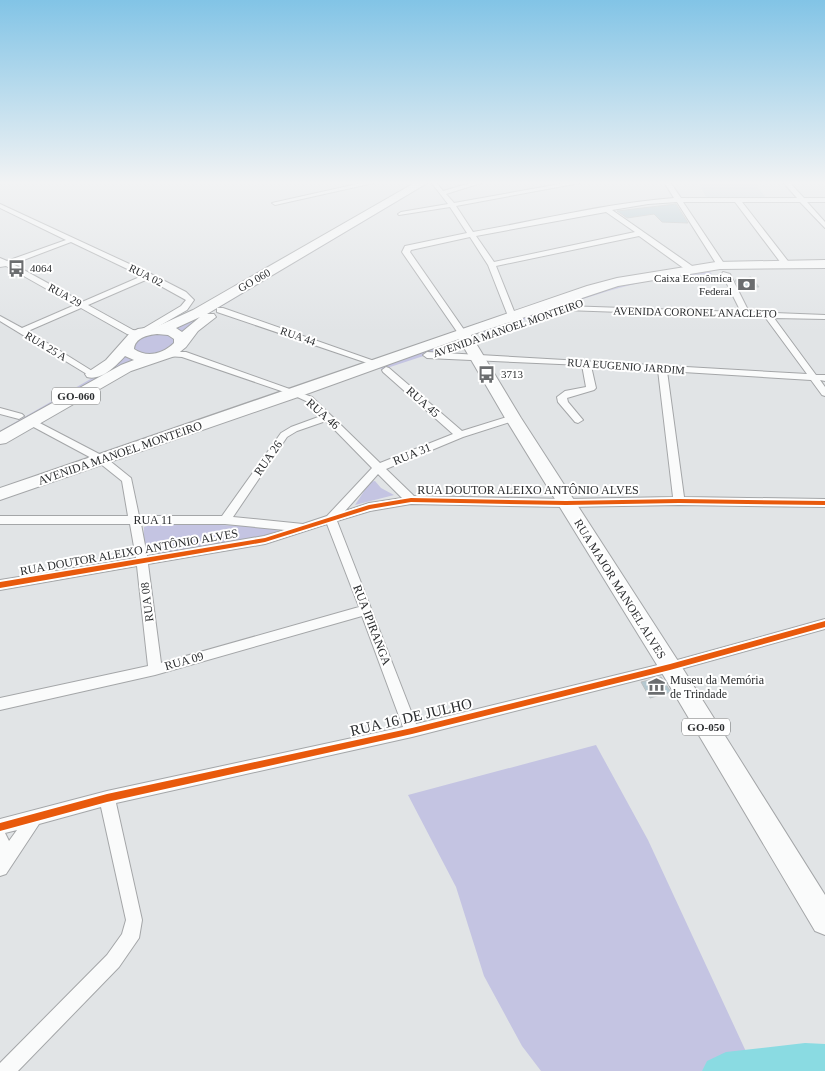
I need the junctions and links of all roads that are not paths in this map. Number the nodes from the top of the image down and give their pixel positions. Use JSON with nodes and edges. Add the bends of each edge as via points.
{"nodes":[{"id":1,"x":54,"y":232,"type":"edge"},
{"id":2,"x":342,"y":232,"type":"edge"},
{"id":3,"x":349,"y":232,"type":"edge"},
{"id":4,"x":484,"y":232,"type":"edge"},
{"id":5,"x":699,"y":232,"type":"edge"},
{"id":6,"x":762,"y":232,"type":"edge"},
{"id":7,"x":642,"y":233,"type":"joint"},
{"id":8,"x":473,"y":234,"type":"junction"},
{"id":9,"x":71,"y":240,"type":"junction"},
{"id":10,"x":2,"y":263,"type":"edge"},
{"id":11,"x":825,"y":264,"type":"edge"},
{"id":12,"x":492,"y":265,"type":"junction"},
{"id":13,"x":787,"y":265,"type":"junction"},
{"id":14,"x":692,"y":270,"type":"junction"},
{"id":15,"x":723,"y":270,"type":"junction"},
{"id":16,"x":825,"y":272,"type":"edge"},
{"id":17,"x":148,"y":276,"type":"junction"},
{"id":18,"x":82,"y":304,"type":"junction"},
{"id":19,"x":565,"y":308,"type":"junction"},
{"id":20,"x":220,"y":310,"type":"junction"},
{"id":21,"x":746,"y":313,"type":"junction"},
{"id":22,"x":767,"y":314,"type":"junction"},
{"id":23,"x":512,"y":316,"type":"junction"},
{"id":24,"x":825,"y":317,"type":"edge"},
{"id":25,"x":0,"y":318,"type":"edge"},
{"id":26,"x":22,"y":331,"type":"junction"},
{"id":27,"x":142,"y":333,"type":"junction"},
{"id":28,"x":466,"y":338,"type":"junction"},
{"id":29,"x":178,"y":349,"type":"junction"},
{"id":30,"x":427,"y":356,"type":"junction"},
{"id":31,"x":154,"y":358,"type":"junction"},
{"id":32,"x":478,"y":359,"type":"junction"},
{"id":33,"x":586,"y":363,"type":"junction"},
{"id":34,"x":374,"y":368,"type":"junction"},
{"id":35,"x":662,"y":369,"type":"junction"},
{"id":36,"x":92,"y":374,"type":"junction"},
{"id":37,"x":814,"y":378,"type":"junction"},
{"id":38,"x":825,"y":378,"type":"edge"},
{"id":39,"x":296,"y":393,"type":"junction"},
{"id":40,"x":825,"y":393,"type":"edge"},
{"id":41,"x":0,"y":411,"type":"edge"},
{"id":42,"x":329,"y":417,"type":"junction"},
{"id":43,"x":513,"y":418,"type":"junction"},
{"id":44,"x":25,"y":419,"type":"junction"},
{"id":45,"x":578,"y":420,"type":"dead end"},
{"id":46,"x":0,"y":427,"type":"edge"},
{"id":47,"x":460,"y":435,"type":"junction"},
{"id":48,"x":0,"y":438,"type":"edge"},
{"id":49,"x":101,"y":459,"type":"junction"},
{"id":50,"x":378,"y":468,"type":"junction"},
{"id":51,"x":0,"y":494,"type":"edge"},
{"id":52,"x":411,"y":500,"type":"junction"},
{"id":53,"x":679,"y":501,"type":"junction"},
{"id":54,"x":566,"y":503,"type":"junction"},
{"id":55,"x":825,"y":503,"type":"edge"},
{"id":56,"x":332,"y":519,"type":"junction"},
{"id":57,"x":0,"y":520,"type":"edge"},
{"id":58,"x":134,"y":520,"type":"junction"},
{"id":59,"x":225,"y":520,"type":"junction"},
{"id":60,"x":307,"y":527,"type":"junction"},
{"id":61,"x":142,"y":561,"type":"junction"},
{"id":62,"x":0,"y":585,"type":"edge"},
{"id":63,"x":366,"y":610,"type":"junction"},
{"id":64,"x":825,"y":624,"type":"edge"},
{"id":65,"x":670,"y":667,"type":"junction"},
{"id":66,"x":156,"y":670,"type":"junction"},
{"id":67,"x":0,"y":704,"type":"edge"},
{"id":68,"x":412,"y":731,"type":"junction"},
{"id":69,"x":107,"y":798,"type":"junction"},
{"id":70,"x":34,"y":818,"type":"junction"},
{"id":71,"x":0,"y":827,"type":"edge"},
{"id":72,"x":0,"y":839,"type":"edge"},
{"id":73,"x":4,"y":862,"type":"edge"},
{"id":74,"x":825,"y":921,"type":"edge"},
{"id":75,"x":5,"y":1071,"type":"edge"}],
"edges":[{"from":1,"to":9,"type":"street","name":"RUA 02"},
{"from":2,"to":27,"type":"main road","name":"GO 060","number":"GO-060","via":[[198,313]]},
{"from":3,"to":20,"type":"main road","name":"GO 060","number":"GO-060"},
{"from":4,"to":8,"type":"street"},
{"from":5,"to":15,"type":"street"},
{"from":6,"to":13,"type":"street"},
{"from":7,"to":12,"type":"street"},
{"from":7,"to":14,"type":"street"},
{"from":8,"to":12,"type":"street"},
{"from":8,"to":28,"type":"street","number":"GO-050","via":[[414,246],[406,252]]},
{"from":9,"to":10,"type":"street"},
{"from":9,"to":17,"type":"street","name":"RUA 02"},
{"from":10,"to":18,"type":"street","name":"RUA 29"},
{"from":11,"to":13,"type":"main road","name":"AVENIDA MANOEL MONTEIRO"},
{"from":12,"to":23,"type":"street"},
{"from":13,"to":15,"type":"main road","name":"AVENIDA MANOEL MONTEIRO"},
{"from":14,"to":15,"type":"main road","name":"AVENIDA MANOEL MONTEIRO"},
{"from":14,"to":23,"type":"main road","name":"AVENIDA MANOEL MONTEIRO","via":[[618,282]]},
{"from":15,"to":16,"type":"main road","name":"AVENIDA MANOEL MONTEIRO"},
{"from":15,"to":19,"type":"main road","name":"AVENIDA MANOEL MONTEIRO","via":[[627,288]]},
{"from":15,"to":21,"type":"street"},
{"from":17,"to":18,"type":"street"},
{"from":17,"to":27,"type":"street","name":"RUA 02","via":[[190,300],[184,308]]},
{"from":18,"to":26,"type":"street"},
{"from":18,"to":27,"type":"street","name":"RUA 29"},
{"from":19,"to":21,"type":"street","name":"AVENIDA CORONEL ANACLETO"},
{"from":19,"to":28,"type":"main road","name":"AVENIDA MANOEL MONTEIRO"},
{"from":20,"to":29,"type":"main road","name":"GO 060","number":"GO-060","via":[[193,328]]},
{"from":20,"to":34,"type":"street","name":"RUA 44"},
{"from":21,"to":22,"type":"street","name":"AVENIDA CORONEL ANACLETO"},
{"from":22,"to":24,"type":"street","name":"AVENIDA CORONEL ANACLETO"},
{"from":22,"to":37,"type":"street"},
{"from":23,"to":28,"type":"main road","name":"AVENIDA MANOEL MONTEIRO"},
{"from":25,"to":26,"type":"street","name":"RUA 25 A"},
{"from":26,"to":36,"type":"street","name":"RUA 25 A"},
{"from":27,"to":29,"type":"main road","via":[[177,333]]},
{"from":27,"to":31,"type":"main road","number":"GO-060","via":[[131,355]]},
{"from":27,"to":36,"type":"main road","name":"GO 060","number":"GO-060","via":[[111,363]]},
{"from":28,"to":30,"type":"main road","name":"AVENIDA MANOEL MONTEIRO"},
{"from":28,"to":32,"type":"main road","name":"RUA MAJOR MANOEL ALVES","number":"GO-050"},
{"from":28,"to":34,"type":"main road","name":"AVENIDA MANOEL MONTEIRO"},
{"from":29,"to":31,"type":"main road","number":"GO-060"},
{"from":29,"to":39,"type":"street","name":"RUA 46"},
{"from":30,"to":32,"type":"street","name":"RUA EUGENIO JARDIM"},
{"from":30,"to":34,"type":"main road","name":"AVENIDA MANOEL MONTEIRO"},
{"from":31,"to":44,"type":"main road","name":"GO 060","number":"GO-060","via":[[126,368]]},
{"from":32,"to":33,"type":"street","name":"RUA EUGENIO JARDIM"},
{"from":32,"to":43,"type":"main road","name":"RUA MAJOR MANOEL ALVES","number":"GO-050"},
{"from":33,"to":35,"type":"street","name":"RUA EUGENIO JARDIM"},
{"from":33,"to":45,"type":"street","via":[[591,388],[562,397]]},
{"from":34,"to":39,"type":"main road","name":"AVENIDA MANOEL MONTEIRO","via":[[324,389]]},
{"from":34,"to":47,"type":"street","name":"RUA 45"},
{"from":35,"to":37,"type":"street","name":"RUA EUGENIO JARDIM"},
{"from":35,"to":53,"type":"street"},
{"from":36,"to":44,"type":"main road","name":"GO 060","number":"GO-060"},
{"from":37,"to":38,"type":"street","name":"RUA EUGENIO JARDIM"},
{"from":37,"to":40,"type":"street"},
{"from":39,"to":42,"type":"street","name":"RUA 46"},
{"from":39,"to":49,"type":"main road","name":"AVENIDA MANOEL MONTEIRO"},
{"from":41,"to":44,"type":"street","name":"RUA 08"},
{"from":42,"to":50,"type":"street","name":"RUA 46"},
{"from":42,"to":59,"type":"street","name":"RUA 26","via":[[284,435]]},
{"from":43,"to":47,"type":"street","name":"RUA 31"},
{"from":43,"to":54,"type":"main road","name":"RUA MAJOR MANOEL ALVES","number":"GO-050"},
{"from":44,"to":46,"type":"main road","name":"GO 060","number":"GO-060"},
{"from":44,"to":48,"type":"main road","name":"GO 060","number":"GO-060"},
{"from":44,"to":49,"type":"street","name":"RUA 08"},
{"from":47,"to":50,"type":"street","name":"RUA 31"},
{"from":49,"to":51,"type":"main road","name":"AVENIDA MANOEL MONTEIRO"},
{"from":49,"to":58,"type":"street","name":"RUA 08","via":[[126,480]]},
{"from":50,"to":52,"type":"street","name":"RUA 46"},
{"from":50,"to":56,"type":"street","name":"RUA 31"},
{"from":52,"to":54,"type":"street","name":"RUA DOUTOR ALEIXO ANTÔNIO ALVES"},
{"from":52,"to":56,"type":"street","name":"RUA DOUTOR ALEIXO ANTÔNIO ALVES","via":[[369,507]]},
{"from":53,"to":54,"type":"street","name":"RUA DOUTOR ALEIXO ANTÔNIO ALVES"},
{"from":53,"to":55,"type":"street","name":"RUA DOUTOR ALEIXO ANTÔNIO ALVES"},
{"from":54,"to":65,"type":"main road","name":"RUA MAJOR MANOEL ALVES","number":"GO-050"},
{"from":56,"to":60,"type":"street","name":"RUA DOUTOR ALEIXO ANTÔNIO ALVES"},
{"from":56,"to":63,"type":"street","name":"RUA IPIRANGA"},
{"from":57,"to":58,"type":"street","name":"RUA 11"},
{"from":58,"to":59,"type":"street","name":"RUA 11"},
{"from":58,"to":61,"type":"street","name":"RUA 08"},
{"from":59,"to":60,"type":"street","name":"RUA 11"},
{"from":60,"to":61,"type":"street","name":"RUA DOUTOR ALEIXO ANTÔNIO ALVES","via":[[265,540]]},
{"from":61,"to":62,"type":"street","name":"RUA DOUTOR ALEIXO ANTÔNIO ALVES"},
{"from":61,"to":66,"type":"street","name":"RUA 08"},
{"from":63,"to":66,"type":"street","name":"RUA 09"},
{"from":63,"to":68,"type":"street","name":"RUA IPIRANGA"},
{"from":64,"to":65,"type":"street","name":"RUA 16 DE JULHO"},
{"from":65,"to":68,"type":"street","name":"RUA 16 DE JULHO"},
{"from":65,"to":74,"type":"main road","name":"RUA MAJOR MANOEL ALVES","number":"GO-050"},
{"from":66,"to":67,"type":"street","name":"RUA 09"},
{"from":68,"to":69,"type":"street","name":"RUA 16 DE JULHO"},
{"from":69,"to":70,"type":"street","name":"RUA 16 DE JULHO"},
{"from":69,"to":75,"type":"street","via":[[134,920],[130,938],[113,961]]},
{"from":70,"to":71,"type":"street","name":"RUA 16 DE JULHO"},
{"from":70,"to":73,"type":"street"},
{"from":72,"to":73,"type":"street"}]}
